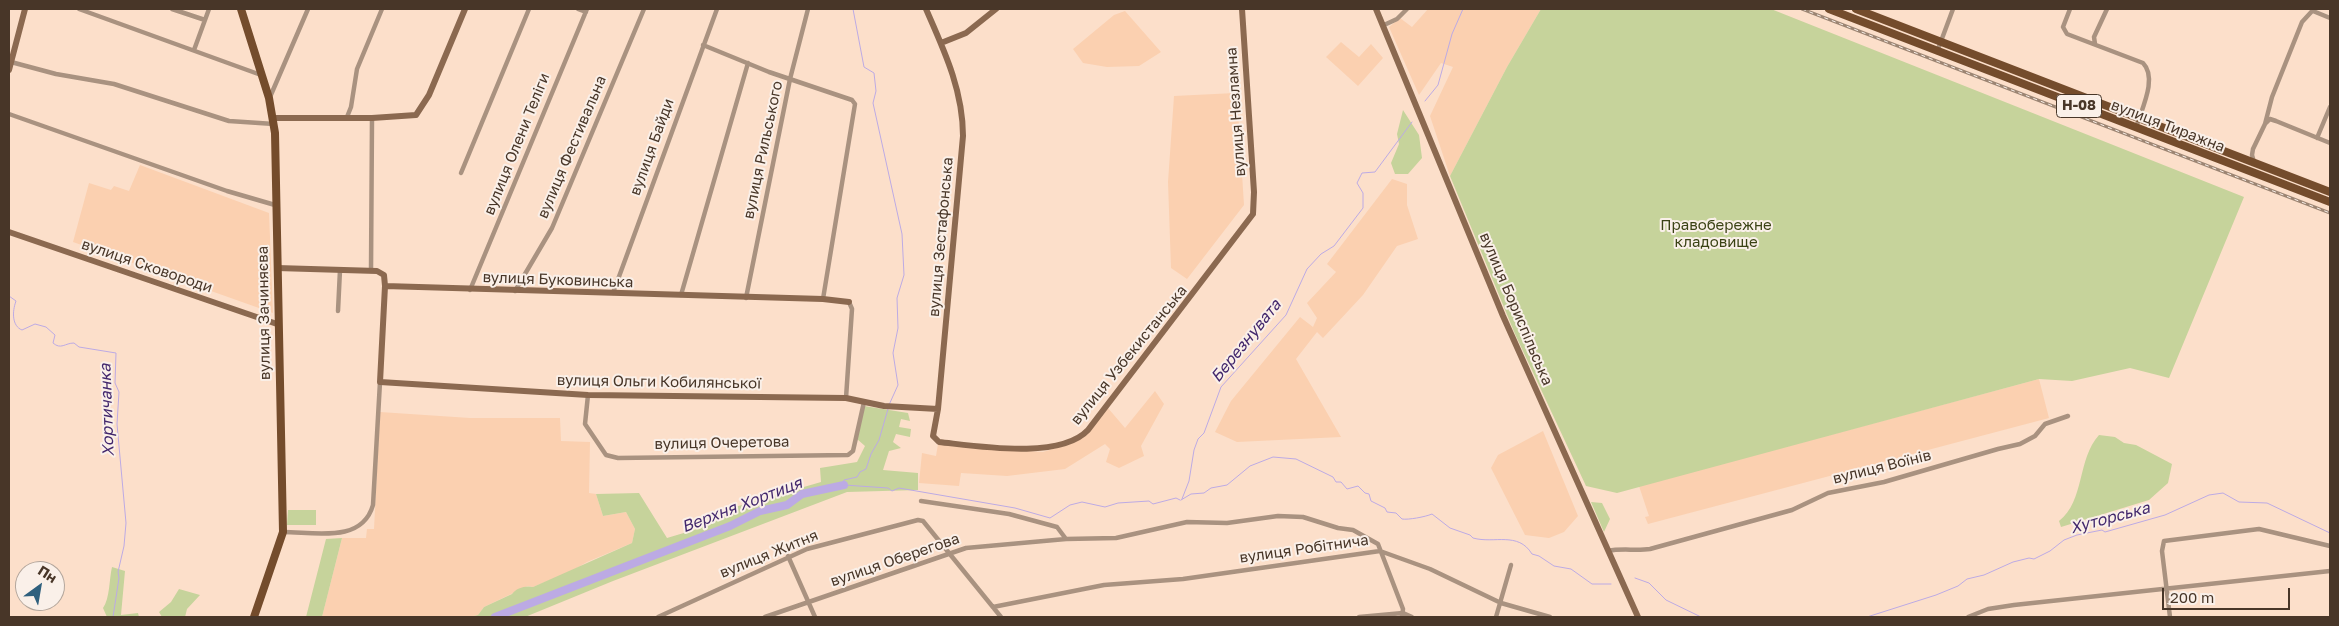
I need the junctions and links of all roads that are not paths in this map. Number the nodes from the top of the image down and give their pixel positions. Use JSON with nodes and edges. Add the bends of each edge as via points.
{"nodes":[{"id":1,"x":25,"y":9,"type":"edge"},
{"id":2,"x":79,"y":9,"type":"edge"},
{"id":3,"x":98,"y":9,"type":"edge"},
{"id":4,"x":172,"y":9,"type":"edge"},
{"id":5,"x":209,"y":9,"type":"edge"},
{"id":6,"x":241,"y":9,"type":"edge"},
{"id":7,"x":308,"y":9,"type":"edge"},
{"id":8,"x":382,"y":9,"type":"edge"},
{"id":9,"x":465,"y":9,"type":"edge"},
{"id":10,"x":529,"y":9,"type":"edge"},
{"id":11,"x":578,"y":9,"type":"edge"},
{"id":12,"x":644,"y":9,"type":"edge"},
{"id":13,"x":717,"y":9,"type":"edge"},
{"id":14,"x":808,"y":9,"type":"edge"},
{"id":15,"x":926,"y":9,"type":"edge"},
{"id":16,"x":996,"y":9,"type":"edge"},
{"id":17,"x":1242,"y":9,"type":"edge"},
{"id":18,"x":1376,"y":9,"type":"edge"},
{"id":19,"x":1407,"y":9,"type":"edge"},
{"id":20,"x":1829,"y":9,"type":"edge"},
{"id":21,"x":1856,"y":9,"type":"edge"},
{"id":22,"x":1953,"y":9,"type":"edge"},
{"id":23,"x":2070,"y":9,"type":"edge"},
{"id":24,"x":2107,"y":9,"type":"edge"},
{"id":25,"x":586,"y":10,"type":"edge"},
{"id":26,"x":2313,"y":10,"type":"edge"},
{"id":27,"x":97,"y":15,"type":"junction"},
{"id":28,"x":2330,"y":18,"type":"edge"},
{"id":29,"x":205,"y":20,"type":"junction"},
{"id":30,"x":1384,"y":25,"type":"junction"},
{"id":31,"x":941,"y":43,"type":"junction"},
{"id":32,"x":1941,"y":43,"type":"junction"},
{"id":33,"x":2095,"y":44,"type":"junction"},
{"id":34,"x":703,"y":45,"type":"junction"},
{"id":35,"x":194,"y":50,"type":"junction"},
{"id":36,"x":1937,"y":52,"type":"junction"},
{"id":37,"x":11,"y":62,"type":"junction"},
{"id":38,"x":748,"y":63,"type":"junction"},
{"id":39,"x":9,"y":70,"type":"edge"},
{"id":40,"x":261,"y":74,"type":"junction"},
{"id":41,"x":790,"y":79,"type":"junction"},
{"id":42,"x":269,"y":98,"type":"junction"},
{"id":43,"x":2330,"y":107,"type":"edge"},
{"id":44,"x":9,"y":114,"type":"edge"},
{"id":45,"x":347,"y":117,"type":"junction"},
{"id":46,"x":372,"y":118,"type":"junction"},
{"id":47,"x":2139,"y":118,"type":"junction"},
{"id":48,"x":274,"y":121,"type":"junction"},
{"id":49,"x":2265,"y":124,"type":"junction"},
{"id":50,"x":2136,"y":128,"type":"junction"},
{"id":51,"x":2317,"y":138,"type":"junction"},
{"id":52,"x":2330,"y":143,"type":"edge"},
{"id":53,"x":2243,"y":160,"type":"junction"},
{"id":54,"x":2255,"y":164,"type":"junction"},
{"id":55,"x":2240,"y":168,"type":"junction"},
{"id":56,"x":461,"y":173,"type":"dead end"},
{"id":57,"x":2330,"y":192,"type":"edge"},
{"id":58,"x":2330,"y":202,"type":"edge"},
{"id":59,"x":275,"y":205,"type":"junction"},
{"id":60,"x":1253,"y":214,"type":"joint"},
{"id":61,"x":9,"y":232,"type":"edge"},
{"id":62,"x":277,"y":268,"type":"junction"},
{"id":63,"x":340,"y":270,"type":"junction"},
{"id":64,"x":371,"y":271,"type":"junction"},
{"id":65,"x":385,"y":286,"type":"junction"},
{"id":66,"x":470,"y":290,"type":"junction"},
{"id":67,"x":515,"y":291,"type":"junction"},
{"id":68,"x":612,"y":294,"type":"junction"},
{"id":69,"x":680,"y":296,"type":"junction"},
{"id":70,"x":746,"y":298,"type":"junction"},
{"id":71,"x":823,"y":299,"type":"junction"},
{"id":72,"x":849,"y":302,"type":"joint"},
{"id":73,"x":338,"y":311,"type":"dead end"},
{"id":74,"x":278,"y":324,"type":"junction"},
{"id":75,"x":380,"y":382,"type":"junction"},
{"id":76,"x":588,"y":395,"type":"junction"},
{"id":77,"x":846,"y":398,"type":"junction"},
{"id":78,"x":864,"y":402,"type":"junction"},
{"id":79,"x":938,"y":409,"type":"junction"},
{"id":80,"x":2068,"y":416,"type":"dead end"},
{"id":81,"x":933,"y":436,"type":"joint"},
{"id":82,"x":921,"y":502,"type":"dead end"},
{"id":83,"x":283,"y":532,"type":"junction"},
{"id":84,"x":1066,"y":539,"type":"junction"},
{"id":85,"x":2330,"y":546,"type":"edge"},
{"id":86,"x":1380,"y":551,"type":"junction"},
{"id":87,"x":1609,"y":551,"type":"junction"},
{"id":88,"x":950,"y":552,"type":"junction"},
{"id":89,"x":788,"y":556,"type":"junction"},
{"id":90,"x":1511,"y":565,"type":"dead end"},
{"id":91,"x":2330,"y":570,"type":"edge"},
{"id":92,"x":2166,"y":589,"type":"junction"},
{"id":93,"x":809,"y":602,"type":"junction"},
{"id":94,"x":1500,"y":603,"type":"junction"},
{"id":95,"x":993,"y":607,"type":"junction"},
{"id":96,"x":1403,"y":615,"type":"edge"},
{"id":97,"x":254,"y":617,"type":"edge"},
{"id":98,"x":658,"y":617,"type":"edge"},
{"id":99,"x":765,"y":617,"type":"edge"},
{"id":100,"x":815,"y":617,"type":"edge"},
{"id":101,"x":1001,"y":617,"type":"edge"},
{"id":102,"x":1359,"y":617,"type":"edge"},
{"id":103,"x":1412,"y":617,"type":"edge"},
{"id":104,"x":1496,"y":617,"type":"edge"},
{"id":105,"x":1550,"y":617,"type":"edge"},
{"id":106,"x":1638,"y":617,"type":"edge"},
{"id":107,"x":1968,"y":617,"type":"edge"},
{"id":108,"x":2170,"y":617,"type":"edge"}],
"edges":[{"from":1,"to":37,"type":"street"},
{"from":2,"to":27,"type":"street"},
{"from":3,"to":27,"type":"street"},
{"from":4,"to":29,"type":"street"},
{"from":5,"to":29,"type":"street"},
{"from":6,"to":40,"type":"main road","name":"вулиця Зачиняєва"},
{"from":7,"to":42,"type":"street"},
{"from":8,"to":45,"type":"street","via":[[357,69]]},
{"from":9,"to":46,"type":"street","via":[[420,112],[412,117]]},
{"from":10,"to":56,"type":"street"},
{"from":11,"to":25,"type":"street"},
{"from":12,"to":67,"type":"street","name":"вулиця Фестивальна","via":[[552,228]]},
{"from":13,"to":34,"type":"street","name":"вулиця Байди"},
{"from":14,"to":41,"type":"street","name":"вулиця Рильського"},
{"from":15,"to":31,"type":"street","name":"вулиця Зестафонська"},
{"from":16,"to":31,"type":"street","via":[[966,33]]},
{"from":17,"to":60,"type":"street","name":"вулиця Незламна"},
{"from":18,"to":30,"type":"street","name":"вулиця Бориспільська"},
{"from":19,"to":30,"type":"street"},
{"from":20,"to":36,"type":"main road","name":"вулиця Тиражна","number":"Н-08"},
{"from":21,"to":32,"type":"main road","name":"вулиця Тиражна","number":"Н-08"},
{"from":22,"to":32,"type":"street"},
{"from":23,"to":33,"type":"street","via":[[2064,28],[2067,34]]},
{"from":24,"to":33,"type":"street","via":[[2094,37]]},
{"from":25,"to":66,"type":"street","name":"вулиця Олени Теліги"},
{"from":26,"to":28,"type":"street"},
{"from":26,"to":49,"type":"street","via":[[2302,22],[2272,97]]},
{"from":27,"to":35,"type":"street"},
{"from":29,"to":35,"type":"street"},
{"from":30,"to":87,"type":"street","name":"вулиця Бориспільська","via":[[1503,316]]},
{"from":31,"to":79,"type":"street","name":"вулиця Зестафонська","via":[[961,98],[963,136]]},
{"from":32,"to":36,"type":"street"},
{"from":32,"to":47,"type":"main road","name":"вулиця Тиражна","number":"Н-08"},
{"from":33,"to":47,"type":"street","via":[[2147,67],[2150,79]]},
{"from":34,"to":38,"type":"street"},
{"from":34,"to":68,"type":"street","name":"вулиця Байди"},
{"from":35,"to":40,"type":"street"},
{"from":36,"to":50,"type":"main road","name":"вулиця Тиражна","number":"Н-08"},
{"from":37,"to":39,"type":"street"},
{"from":37,"to":48,"type":"street","via":[[114,84],[224,120]]},
{"from":38,"to":41,"type":"street"},
{"from":38,"to":69,"type":"street"},
{"from":40,"to":42,"type":"main road","name":"вулиця Зачиняєва"},
{"from":41,"to":70,"type":"street","name":"вулиця Рильського"},
{"from":41,"to":71,"type":"street","via":[[856,104]]},
{"from":42,"to":48,"type":"main road","name":"вулиця Зачиняєва"},
{"from":43,"to":51,"type":"street"},
{"from":44,"to":59,"type":"street","via":[[235,194]]},
{"from":45,"to":46,"type":"street"},
{"from":45,"to":48,"type":"street"},
{"from":46,"to":64,"type":"street"},
{"from":47,"to":50,"type":"street"},
{"from":47,"to":53,"type":"main road","name":"вулиця Тиражна","number":"Н-08"},
{"from":48,"to":59,"type":"main road","name":"вулиця Зачиняєва"},
{"from":49,"to":51,"type":"street","via":[[2270,119]]},
{"from":49,"to":54,"type":"street","via":[[2252,154]]},
{"from":50,"to":55,"type":"main road","name":"вулиця Тиражна","number":"Н-08"},
{"from":51,"to":52,"type":"street"},
{"from":53,"to":54,"type":"main road","name":"вулиця Тиражна","number":"Н-08"},
{"from":53,"to":55,"type":"street"},
{"from":54,"to":57,"type":"main road","name":"вулиця Тиражна","number":"Н-08"},
{"from":55,"to":58,"type":"main road","name":"вулиця Тиражна","number":"Н-08"},
{"from":59,"to":62,"type":"main road","name":"вулиця Зачиняєва"},
{"from":60,"to":81,"type":"street","name":"вулиця Узбекистанська","via":[[1106,409],[1081,436],[1042,449],[939,442]]},
{"from":61,"to":74,"type":"street","name":"вулиця Сковороди"},
{"from":62,"to":63,"type":"street"},
{"from":62,"to":74,"type":"main road","name":"вулиця Зачиняєва"},
{"from":63,"to":64,"type":"street"},
{"from":63,"to":73,"type":"street"},
{"from":64,"to":65,"type":"street","via":[[382,273]]},
{"from":65,"to":66,"type":"street","name":"вулиця Буковинська"},
{"from":65,"to":75,"type":"street"},
{"from":66,"to":67,"type":"street","name":"вулиця Буковинська"},
{"from":67,"to":68,"type":"street","name":"вулиця Буковинська"},
{"from":68,"to":69,"type":"street","name":"вулиця Буковинська"},
{"from":69,"to":70,"type":"street","name":"вулиця Буковинська"},
{"from":70,"to":71,"type":"street","name":"вулиця Буковинська"},
{"from":71,"to":72,"type":"street","name":"вулиця Буковинська"},
{"from":72,"to":77,"type":"street","via":[[852,309]]},
{"from":74,"to":83,"type":"main road","name":"вулиця Зачиняєва"},
{"from":75,"to":76,"type":"street","name":"вулиця Ольги Кобилянської"},
{"from":75,"to":83,"type":"street","via":[[374,505],[366,520],[353,530],[340,533]]},
{"from":76,"to":77,"type":"street","name":"вулиця Ольги Кобилянської"},
{"from":76,"to":78,"type":"street","name":"вулиця Очеретова","via":[[585,424],[606,455],[618,458],[848,455],[853,451]]},
{"from":77,"to":78,"type":"street","name":"вулиця Ольги Кобилянської"},
{"from":78,"to":79,"type":"street","name":"вулиця Ольги Кобилянської"},
{"from":79,"to":81,"type":"street","name":"вулиця Зестафонська"},
{"from":80,"to":87,"type":"street","name":"вулиця Воїнів","via":[[2045,424],[2036,436],[2020,444],[1884,482],[1828,493],[1792,510],[1650,549]]},
{"from":82,"to":84,"type":"street","via":[[1009,514],[1057,526]]},
{"from":83,"to":97,"type":"main road","name":"вулиця Зачиняєва"},
{"from":84,"to":86,"type":"street","name":"вулиця Робітнича","via":[[1116,538],[1187,522],[1227,523],[1278,516],[1303,517],[1353,530],[1373,539]]},
{"from":84,"to":88,"type":"street","name":"вулиця Оберегова","via":[[975,546]]},
{"from":85,"to":92,"type":"street","via":[[2272,531],[2250,530],[2168,540],[2162,543]]},
{"from":86,"to":94,"type":"street","via":[[1430,569]]},
{"from":86,"to":95,"type":"street","name":"вулиця Робітнича","via":[[1183,579],[1104,585]]},
{"from":86,"to":96,"type":"street"},
{"from":87,"to":106,"type":"street","name":"вулиця Бориспільська"},
{"from":88,"to":89,"type":"street","name":"вулиця Житня","via":[[923,521],[918,520]]},
{"from":88,"to":93,"type":"street","name":"вулиця Оберегова"},
{"from":88,"to":95,"type":"street"},
{"from":89,"to":93,"type":"street"},
{"from":89,"to":98,"type":"street","name":"вулиця Житня"},
{"from":90,"to":94,"type":"street"},
{"from":91,"to":92,"type":"street"},
{"from":92,"to":107,"type":"street","via":[[2007,606]]},
{"from":92,"to":108,"type":"street"},
{"from":93,"to":99,"type":"street","name":"вулиця Оберегова"},
{"from":93,"to":100,"type":"street"},
{"from":94,"to":104,"type":"street"},
{"from":94,"to":105,"type":"street"},
{"from":95,"to":101,"type":"street"},
{"from":96,"to":102,"type":"street"},
{"from":96,"to":103,"type":"street"}]}
